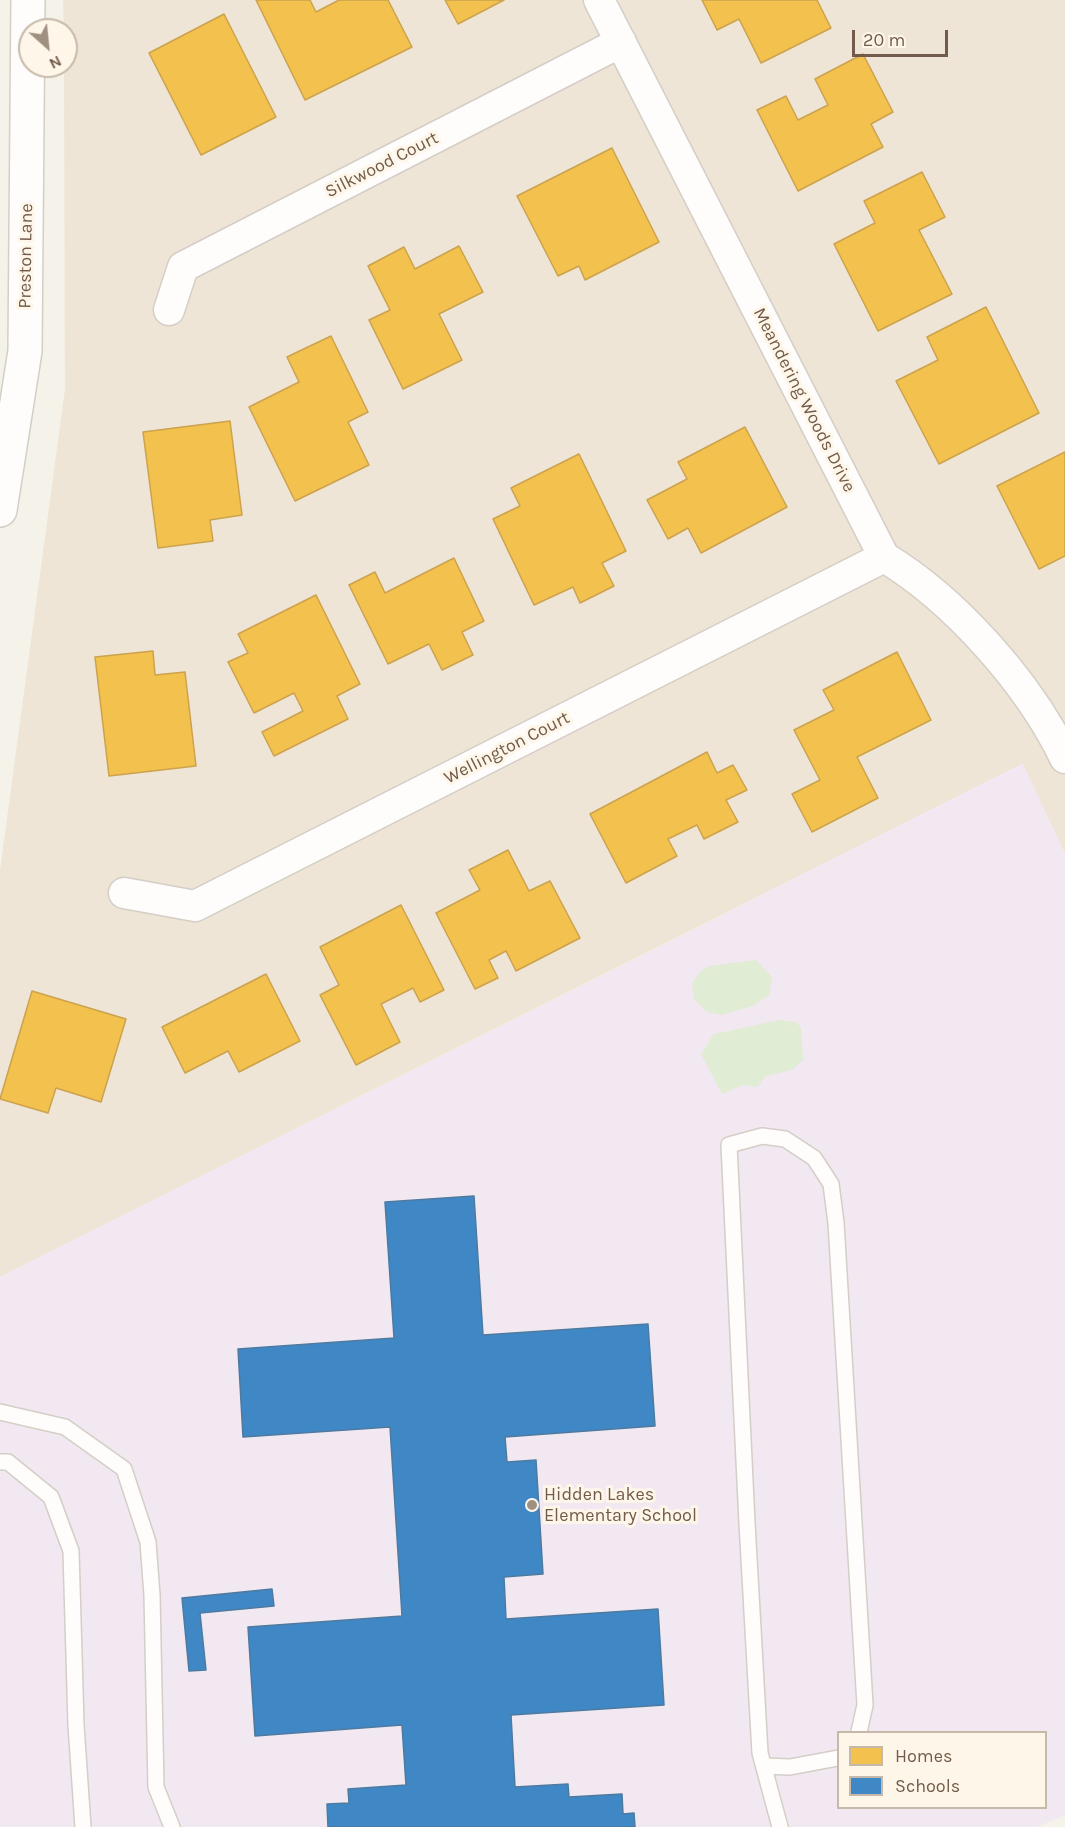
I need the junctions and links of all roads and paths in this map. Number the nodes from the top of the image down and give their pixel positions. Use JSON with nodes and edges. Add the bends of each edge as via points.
{"nodes":[{"id":1,"x":28,"y":0,"type":"edge"},
{"id":2,"x":599,"y":0,"type":"edge"},
{"id":3,"x":621,"y":42,"type":"junction"},
{"id":4,"x":169,"y":310,"type":"dead end"},
{"id":5,"x":0,"y":510,"type":"edge"},
{"id":6,"x":884,"y":557,"type":"junction"},
{"id":7,"x":1065,"y":758,"type":"edge"},
{"id":8,"x":124,"y":893,"type":"dead end"},
{"id":9,"x":0,"y":1412,"type":"edge"},
{"id":10,"x":0,"y":1462,"type":"edge"},
{"id":11,"x":859,"y":1731,"type":"edge"},
{"id":12,"x":837,"y":1758,"type":"edge"},
{"id":13,"x":764,"y":1766,"type":"junction"},
{"id":14,"x":83,"y":1827,"type":"edge"},
{"id":15,"x":172,"y":1827,"type":"edge"},
{"id":16,"x":780,"y":1827,"type":"edge"}],
"edges":[{"from":1,"to":5,"type":"street","name":"Preston Lane","via":[[25,351]]},
{"from":2,"to":3,"type":"street","name":"Meandering Woods Drive"},
{"from":3,"to":4,"type":"street","name":"Silkwood Court","via":[[183,267]]},
{"from":3,"to":6,"type":"street","name":"Meandering Woods Drive"},
{"from":6,"to":7,"type":"street","via":[[905,569],[961,618],[1010,673],[1053,733]]},
{"from":6,"to":8,"type":"street","name":"Wellington Court","via":[[195,906]]},
{"from":9,"to":15,"type":"lane","via":[[65,1427],[124,1469],[147,1542],[152,1595],[156,1787]]},
{"from":10,"to":14,"type":"lane","via":[[8,1462],[51,1497],[71,1551]]},
{"from":11,"to":13,"type":"lane","via":[[865,1705],[831,1184],[814,1158],[785,1139],[762,1136],[729,1145],[755,1686]]},
{"from":12,"to":13,"type":"lane","via":[[790,1767]]},
{"from":13,"to":16,"type":"lane"}]}
